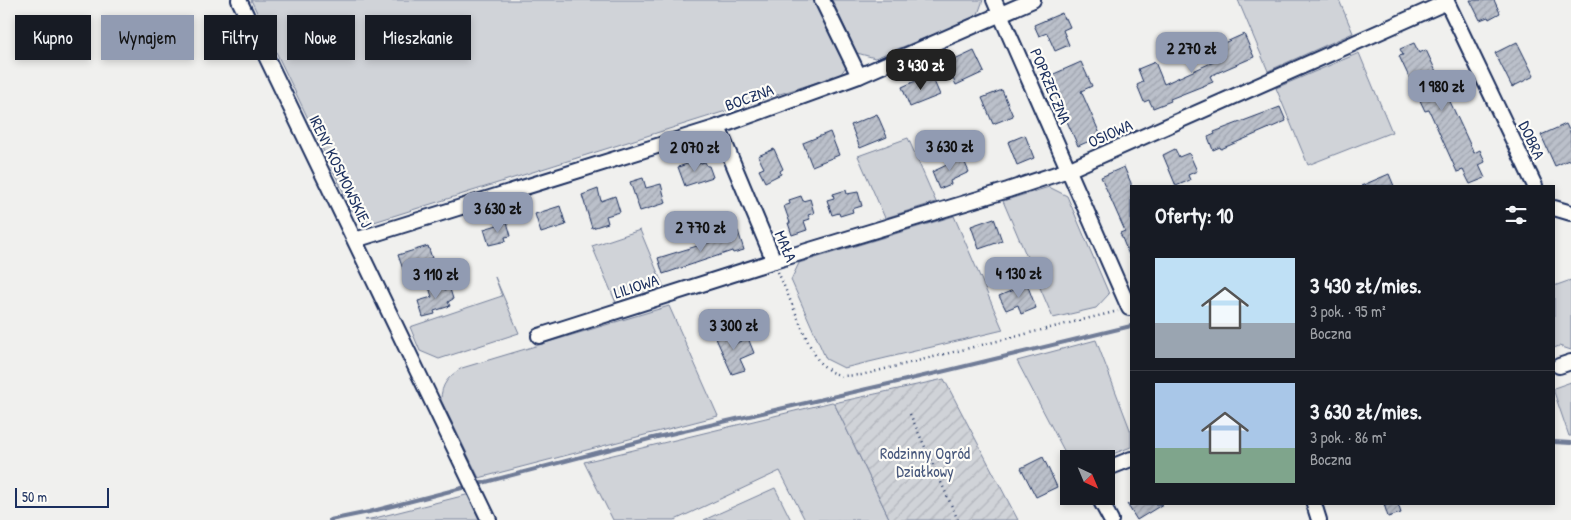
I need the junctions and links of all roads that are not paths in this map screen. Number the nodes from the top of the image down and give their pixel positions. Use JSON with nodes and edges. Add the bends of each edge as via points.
{"nodes":[{"id":1,"x":239,"y":0,"type":"edge"},
{"id":2,"x":822,"y":0,"type":"edge"},
{"id":3,"x":994,"y":0,"type":"edge"},
{"id":4,"x":1033,"y":0,"type":"edge"},
{"id":5,"x":1446,"y":1,"type":"edge"},
{"id":6,"x":1001,"y":15,"type":"junction"},
{"id":7,"x":860,"y":76,"type":"junction"},
{"id":8,"x":718,"y":127,"type":"junction"},
{"id":9,"x":1068,"y":170,"type":"junction"},
{"id":10,"x":1534,"y":185,"type":"edge"},
{"id":11,"x":1555,"y":208,"type":"edge"},
{"id":12,"x":1571,"y":213,"type":"edge"},
{"id":13,"x":355,"y":240,"type":"junction"},
{"id":14,"x":774,"y":261,"type":"junction"},
{"id":15,"x":1130,"y":308,"type":"edge"},
{"id":16,"x":539,"y":336,"type":"dead end"},
{"id":17,"x":1130,"y":459,"type":"edge"},
{"id":18,"x":1115,"y":465,"type":"edge"},
{"id":19,"x":1103,"y":505,"type":"edge"},
{"id":20,"x":1314,"y":505,"type":"edge"},
{"id":21,"x":488,"y":520,"type":"edge"},
{"id":22,"x":1111,"y":520,"type":"edge"},
{"id":23,"x":1319,"y":520,"type":"edge"}],
"edges":[{"from":1,"to":13,"type":"street","name":"IRENY KOSMOWSKIEJ"},
{"from":2,"to":7,"type":"street"},
{"from":3,"to":6,"type":"street","name":"POPRZECZNA"},
{"from":4,"to":6,"type":"street","name":"BOCZNA"},
{"from":5,"to":9,"type":"street","name":"OSIOWA"},
{"from":5,"to":10,"type":"street","name":"DOBRA"},
{"from":6,"to":7,"type":"street","name":"BOCZNA"},
{"from":6,"to":9,"type":"street","name":"POPRZECZNA"},
{"from":7,"to":8,"type":"street","name":"BOCZNA"},
{"from":8,"to":13,"type":"street","name":"BOCZNA"},
{"from":8,"to":14,"type":"street","name":"MAŁA"},
{"from":9,"to":14,"type":"street","name":"OSIOWA"},
{"from":9,"to":15,"type":"street","name":"POPRZECZNA"},
{"from":11,"to":12,"type":"street"},
{"from":13,"to":21,"type":"street","name":"IRENY KOSMOWSKIEJ"},
{"from":14,"to":16,"type":"street","name":"LILIOWA"},
{"from":17,"to":18,"type":"street"},
{"from":19,"to":22,"type":"street"},
{"from":20,"to":23,"type":"street"}]}
